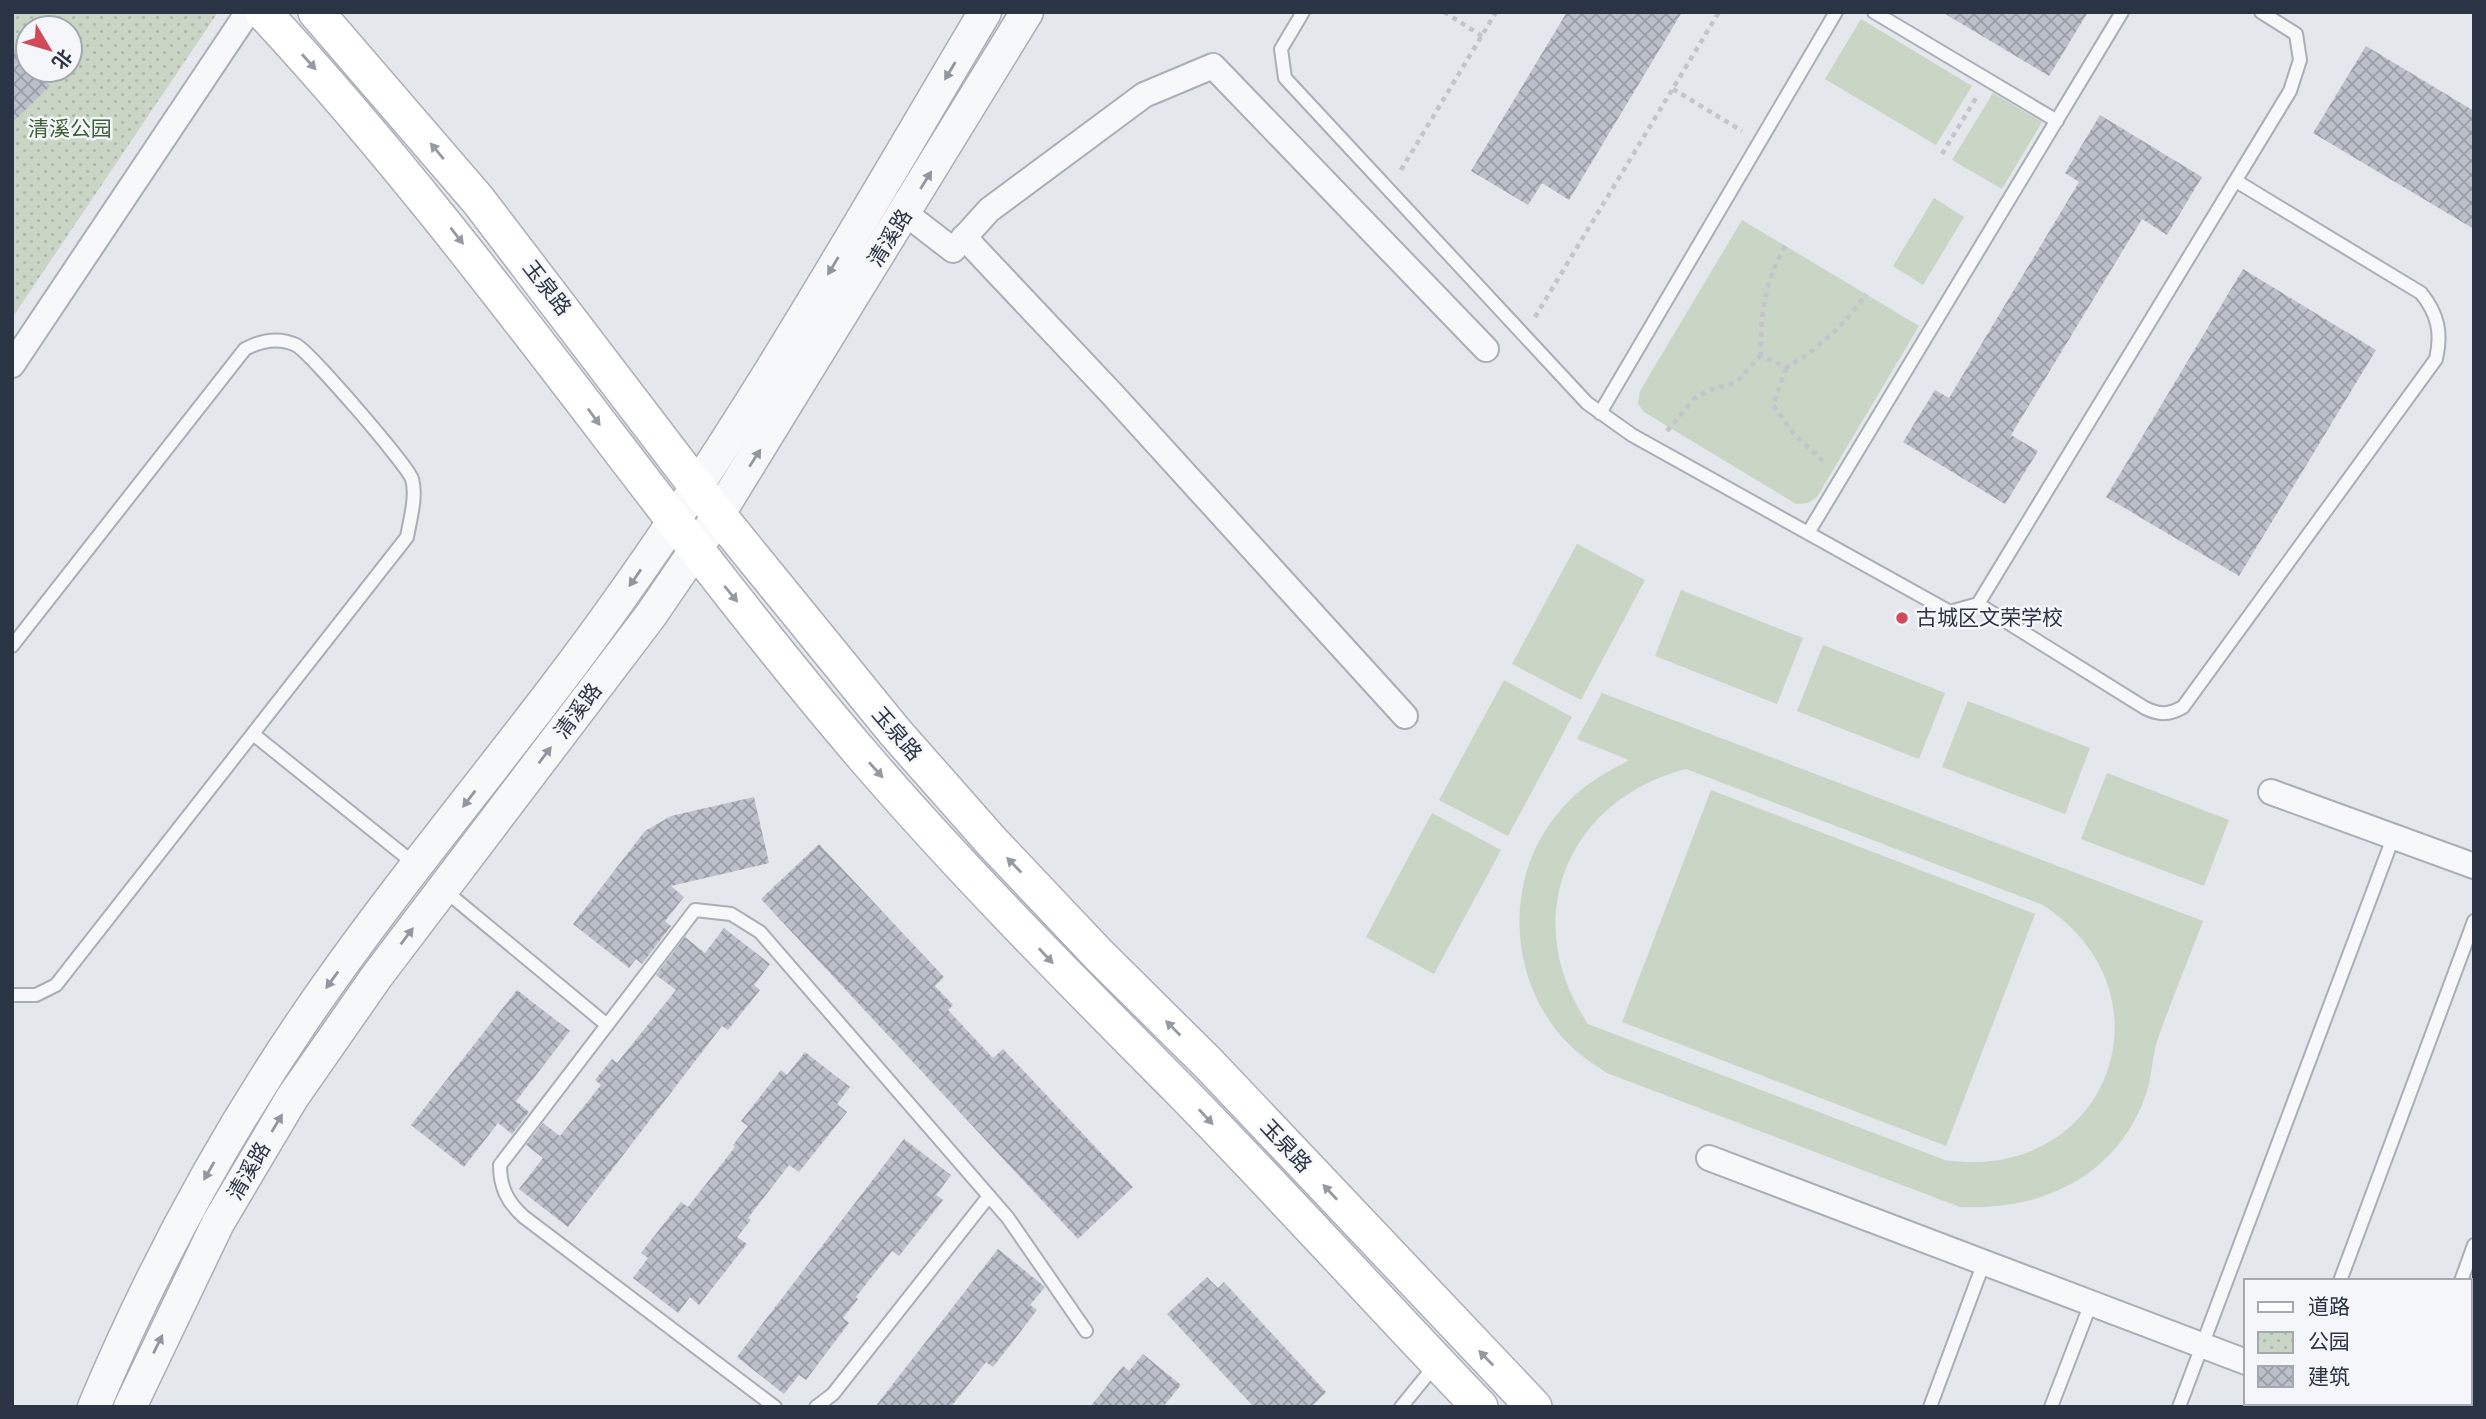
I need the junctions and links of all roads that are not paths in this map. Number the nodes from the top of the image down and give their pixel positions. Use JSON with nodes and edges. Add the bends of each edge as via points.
{"nodes":[{"id":1,"x":248,"y":12,"type":"edge"},
{"id":2,"x":263,"y":12,"type":"edge"},
{"id":3,"x":316,"y":12,"type":"edge"},
{"id":4,"x":985,"y":12,"type":"edge"},
{"id":5,"x":1027,"y":12,"type":"edge"},
{"id":6,"x":1303,"y":12,"type":"edge"},
{"id":7,"x":1836,"y":12,"type":"edge"},
{"id":8,"x":1874,"y":12,"type":"edge"},
{"id":9,"x":2122,"y":12,"type":"edge"},
{"id":10,"x":2262,"y":12,"type":"edge"},
{"id":11,"x":2057,"y":121,"type":"junction"},
{"id":12,"x":2236,"y":181,"type":"junction"},
{"id":13,"x":905,"y":214,"type":"junction"},
{"id":14,"x":964,"y":237,"type":"junction"},
{"id":15,"x":1486,"y":349,"type":"dead end"},
{"id":16,"x":12,"y":366,"type":"edge"},
{"id":17,"x":1600,"y":413,"type":"junction"},
{"id":18,"x":696,"y":487,"type":"junction"},
{"id":19,"x":718,"y":515,"type":"junction"},
{"id":20,"x":674,"y":521,"type":"junction"},
{"id":21,"x":1808,"y":533,"type":"junction"},
{"id":22,"x":695,"y":550,"type":"junction"},
{"id":23,"x":1978,"y":604,"type":"junction"},
{"id":24,"x":12,"y":646,"type":"edge"},
{"id":25,"x":1405,"y":716,"type":"dead end"},
{"id":26,"x":253,"y":734,"type":"junction"},
{"id":27,"x":2271,"y":792,"type":"dead end"},
{"id":28,"x":2393,"y":838,"type":"junction"},
{"id":29,"x":418,"y":866,"type":"junction"},
{"id":30,"x":2474,"y":866,"type":"edge"},
{"id":31,"x":443,"y":888,"type":"junction"},
{"id":32,"x":2474,"y":921,"type":"edge"},
{"id":33,"x":12,"y":995,"type":"edge"},
{"id":34,"x":607,"y":1025,"type":"junction"},
{"id":35,"x":1709,"y":1158,"type":"dead end"},
{"id":36,"x":989,"y":1196,"type":"junction"},
{"id":37,"x":2474,"y":1245,"type":"edge"},
{"id":38,"x":1984,"y":1262,"type":"junction"},
{"id":39,"x":2341,"y":1279,"type":"edge"},
{"id":40,"x":2462,"y":1279,"type":"edge"},
{"id":41,"x":2091,"y":1303,"type":"junction"},
{"id":42,"x":1086,"y":1331,"type":"dead end"},
{"id":43,"x":2201,"y":1345,"type":"junction"},
{"id":44,"x":2244,"y":1361,"type":"edge"},
{"id":45,"x":1437,"y":1362,"type":"junction"},
{"id":46,"x":94,"y":1407,"type":"edge"},
{"id":47,"x":130,"y":1407,"type":"edge"},
{"id":48,"x":775,"y":1407,"type":"edge"},
{"id":49,"x":816,"y":1407,"type":"edge"},
{"id":50,"x":1401,"y":1407,"type":"edge"},
{"id":51,"x":1480,"y":1407,"type":"edge"},
{"id":52,"x":1534,"y":1407,"type":"edge"},
{"id":53,"x":1930,"y":1407,"type":"edge"},
{"id":54,"x":2051,"y":1407,"type":"edge"},
{"id":55,"x":2179,"y":1407,"type":"edge"}],
"edges":[{"from":1,"to":16,"type":"street"},
{"from":2,"to":20,"type":"main road","name":"玉泉路","one_way":true,"via":[[448,225]]},
{"from":18,"to":3,"type":"main road","name":"玉泉路","one_way":true,"via":[[478,200]]},
{"from":4,"to":18,"type":"street","name":"清溪路","one_way":true},
{"from":13,"to":5,"type":"street","name":"清溪路","one_way":true},
{"from":6,"to":17,"type":"lane","via":[[1281,49],[1285,78]]},
{"from":7,"to":17,"type":"lane"},
{"from":8,"to":11,"type":"lane"},
{"from":9,"to":11,"type":"lane"},
{"from":10,"to":12,"type":"lane","via":[[2296,34],[2300,61],[2290,91]]},
{"from":11,"to":21,"type":"lane"},
{"from":12,"to":23,"type":"lane"},
{"from":12,"to":23,"type":"lane","via":[[2421,293],[2439,327],[2436,359],[2175,712],[2155,713],[2145,708]]},
{"from":13,"to":14,"type":"street","via":[[953,250]]},
{"from":19,"to":13,"type":"street","name":"清溪路","one_way":true},
{"from":14,"to":15,"type":"street","via":[[989,210],[1144,95],[1213,66]]},
{"from":14,"to":25,"type":"street"},
{"from":17,"to":21,"type":"lane"},
{"from":18,"to":19,"type":"main road","name":"玉泉路"},
{"from":18,"to":20,"type":"street","name":"清溪路"},
{"from":19,"to":22,"type":"street","name":"清溪路"},
{"from":52,"to":19,"type":"main road","name":"玉泉路","one_way":true,"via":[[993,843],[886,722]]},
{"from":20,"to":22,"type":"main road","name":"玉泉路"},
{"from":20,"to":29,"type":"street","name":"清溪路","one_way":true,"via":[[565,674]]},
{"from":21,"to":23,"type":"lane","via":[[1950,612]]},
{"from":31,"to":22,"type":"street","name":"清溪路","one_way":true},
{"from":22,"to":45,"type":"main road","name":"玉泉路","one_way":true,"via":[[865,758],[964,869]]},
{"from":24,"to":26,"type":"lane","via":[[245,349],[270,340],[298,346],[412,478],[412,512],[407,537]]},
{"from":26,"to":29,"type":"lane"},
{"from":26,"to":33,"type":"lane","via":[[56,985],[36,995]]},
{"from":27,"to":28,"type":"street"},
{"from":28,"to":30,"type":"street"},
{"from":28,"to":43,"type":"lane"},
{"from":29,"to":46,"type":"street","name":"清溪路","one_way":true,"via":[[305,1017],[225,1143],[155,1272]]},
{"from":31,"to":34,"type":"lane"},
{"from":47,"to":31,"type":"street","name":"清溪路","one_way":true,"via":[[191,1277],[267,1139],[334,1036]]},
{"from":32,"to":39,"type":"lane"},
{"from":34,"to":36,"type":"lane","via":[[695,910],[731,914],[760,932]]},
{"from":34,"to":48,"type":"lane","via":[[500,1165],[506,1196],[524,1217]]},
{"from":35,"to":38,"type":"street"},
{"from":36,"to":42,"type":"lane"},
{"from":36,"to":49,"type":"lane","via":[[833,1394]]},
{"from":37,"to":40,"type":"lane"},
{"from":38,"to":41,"type":"street"},
{"from":38,"to":53,"type":"lane"},
{"from":41,"to":43,"type":"street"},
{"from":41,"to":54,"type":"lane"},
{"from":43,"to":44,"type":"street"},
{"from":43,"to":55,"type":"lane"},
{"from":45,"to":50,"type":"lane"},
{"from":45,"to":51,"type":"main road","name":"玉泉路"}]}
